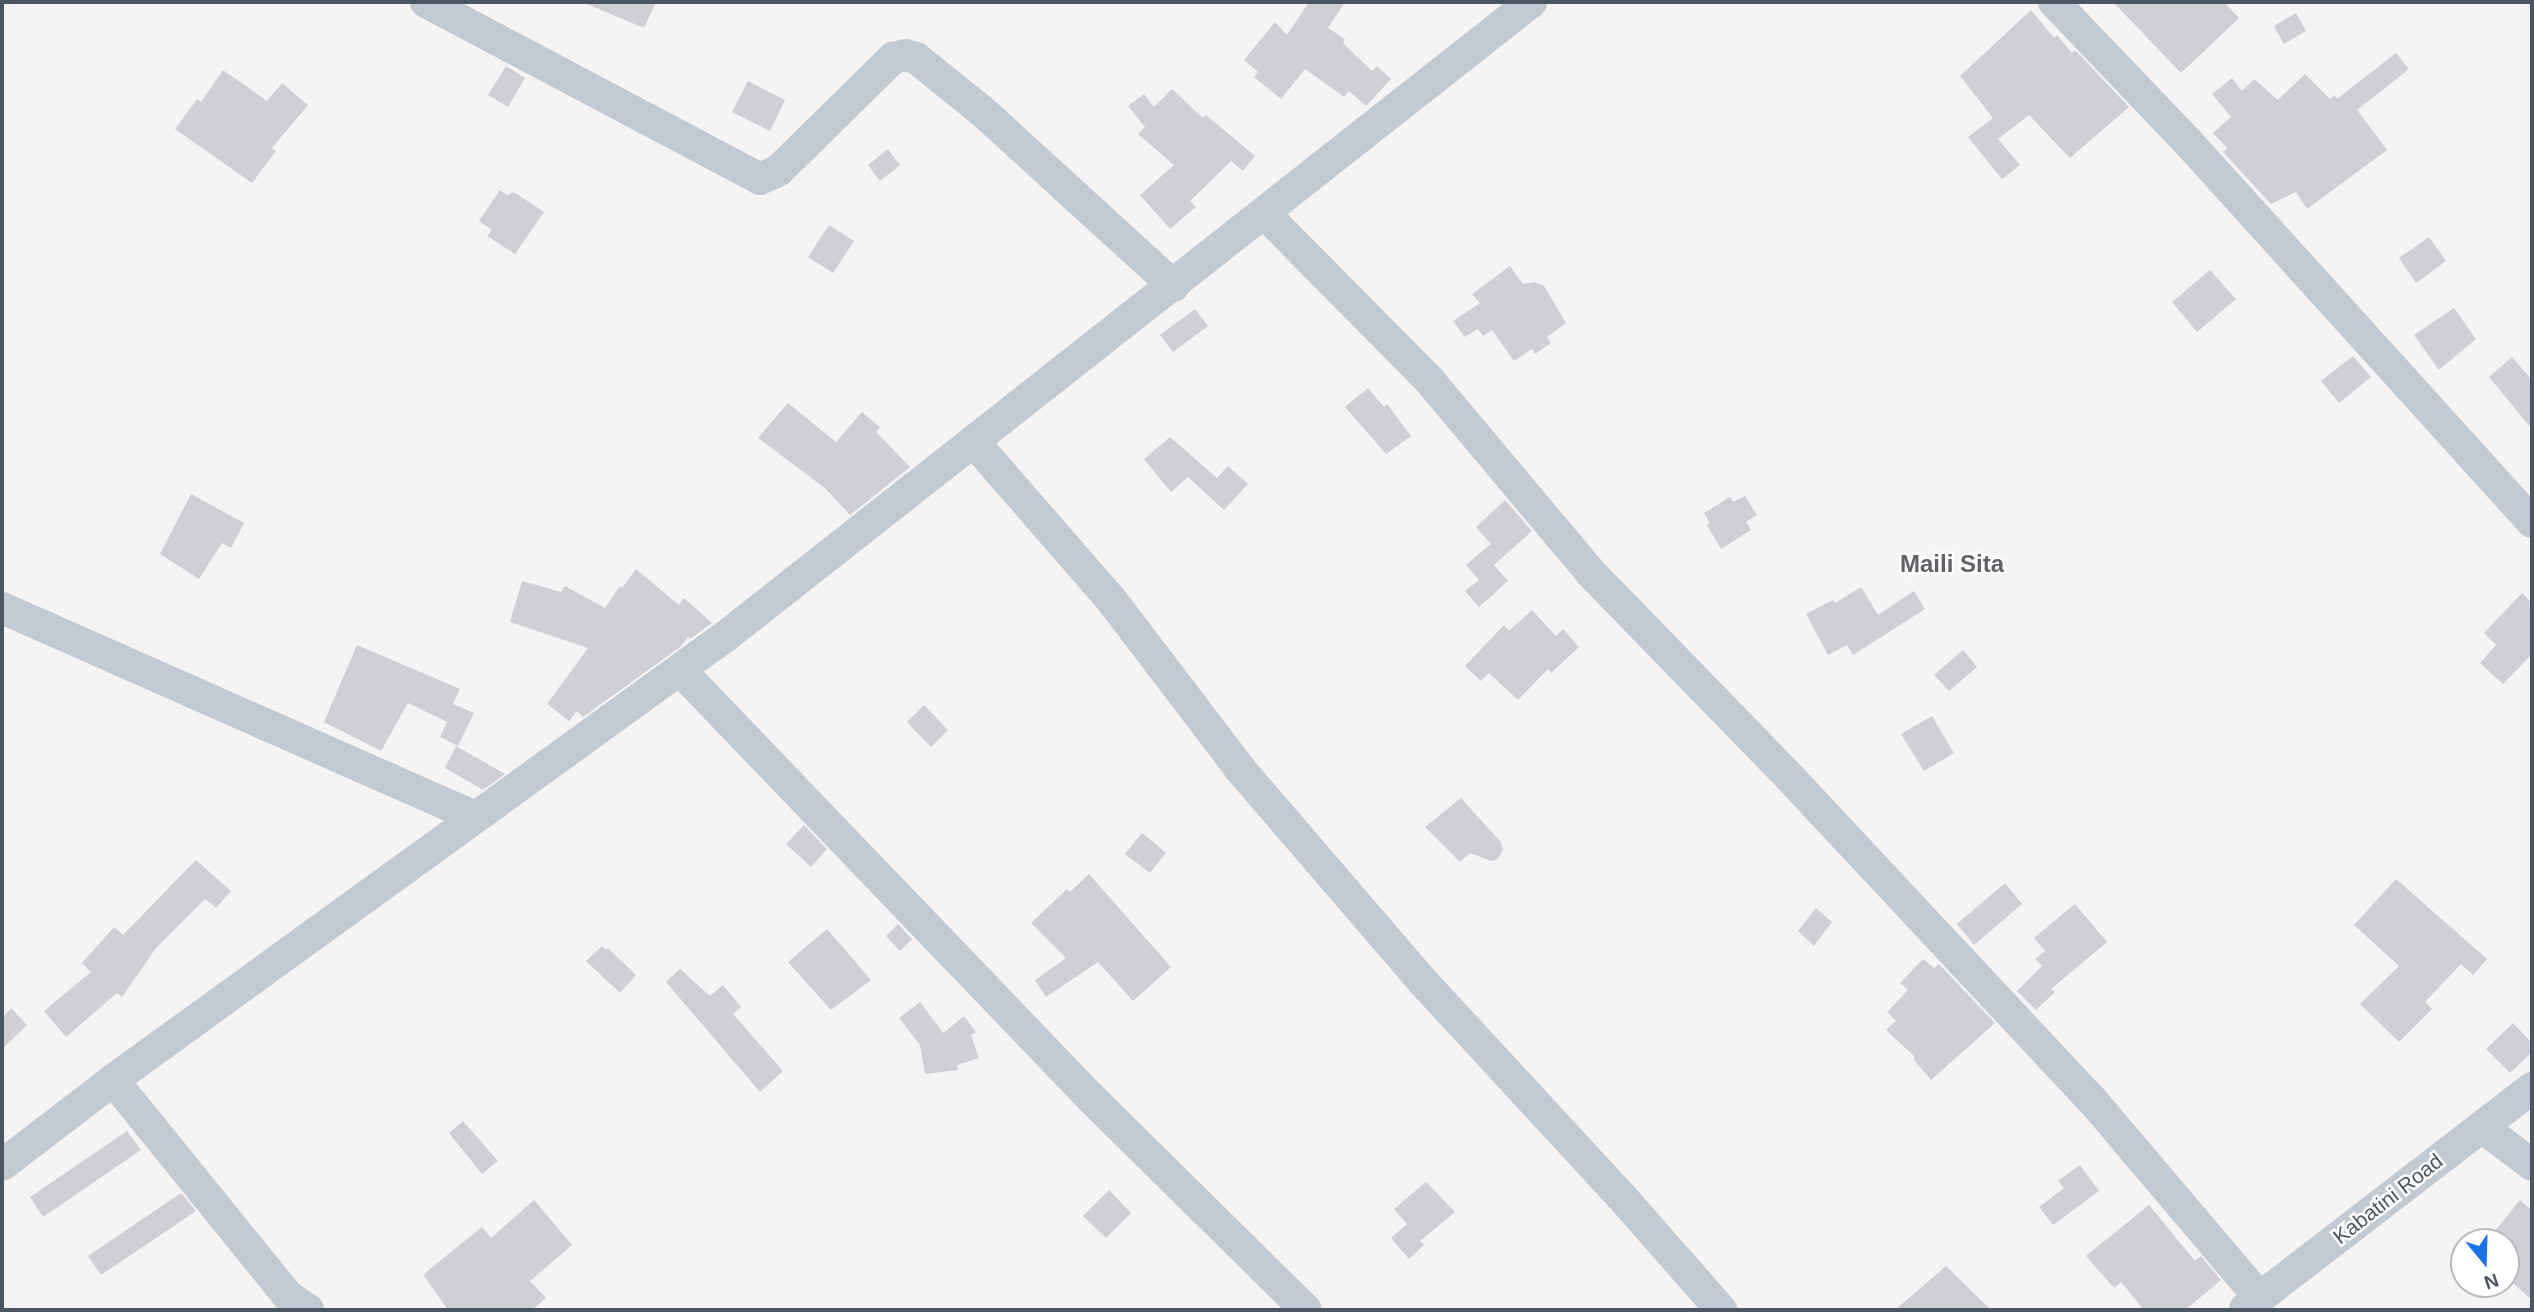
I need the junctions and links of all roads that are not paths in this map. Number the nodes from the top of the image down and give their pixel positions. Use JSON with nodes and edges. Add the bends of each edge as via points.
{"nodes":[{"id":1,"x":426,"y":2,"type":"edge"},
{"id":2,"x":1531,"y":2,"type":"edge"},
{"id":3,"x":2054,"y":2,"type":"edge"},
{"id":4,"x":1265,"y":214,"type":"junction"},
{"id":5,"x":1174,"y":286,"type":"junction"},
{"id":6,"x":974,"y":442,"type":"junction"},
{"id":7,"x":2532,"y":522,"type":"edge"},
{"id":8,"x":2,"y":608,"type":"edge"},
{"id":9,"x":680,"y":670,"type":"junction"},
{"id":10,"x":475,"y":817,"type":"junction"},
{"id":11,"x":113,"y":1080,"type":"junction"},
{"id":12,"x":2532,"y":1088,"type":"edge"},
{"id":13,"x":2482,"y":1127,"type":"junction"},
{"id":14,"x":2,"y":1165,"type":"edge"},
{"id":15,"x":2532,"y":1165,"type":"edge"},
{"id":16,"x":2252,"y":1304,"type":"edge"},
{"id":17,"x":308,"y":1310,"type":"edge"},
{"id":18,"x":1306,"y":1310,"type":"edge"},
{"id":19,"x":1721,"y":1310,"type":"edge"}],
"edges":[{"from":1,"to":5,"type":"street","via":[[760,179],[779,170],[893,58],[916,58],[981,110]]},
{"from":2,"to":4,"type":"street"},
{"from":3,"to":7,"type":"street","via":[[2187,141]]},
{"from":4,"to":5,"type":"street"},
{"from":4,"to":16,"type":"street","via":[[1430,381],[1593,575],[2092,1100]]},
{"from":5,"to":6,"type":"street"},
{"from":6,"to":9,"type":"street"},
{"from":6,"to":19,"type":"street","via":[[1114,602],[1240,769],[1426,985]]},
{"from":8,"to":10,"type":"street"},
{"from":9,"to":10,"type":"street"},
{"from":9,"to":18,"type":"street","via":[[1090,1097]]},
{"from":10,"to":11,"type":"street"},
{"from":11,"to":14,"type":"street"},
{"from":11,"to":17,"type":"street","via":[[289,1297]]},
{"from":12,"to":13,"type":"street","name":"Kabatini Road"},
{"from":13,"to":15,"type":"street"},
{"from":13,"to":16,"type":"street","name":"Kabatini Road"}]}
